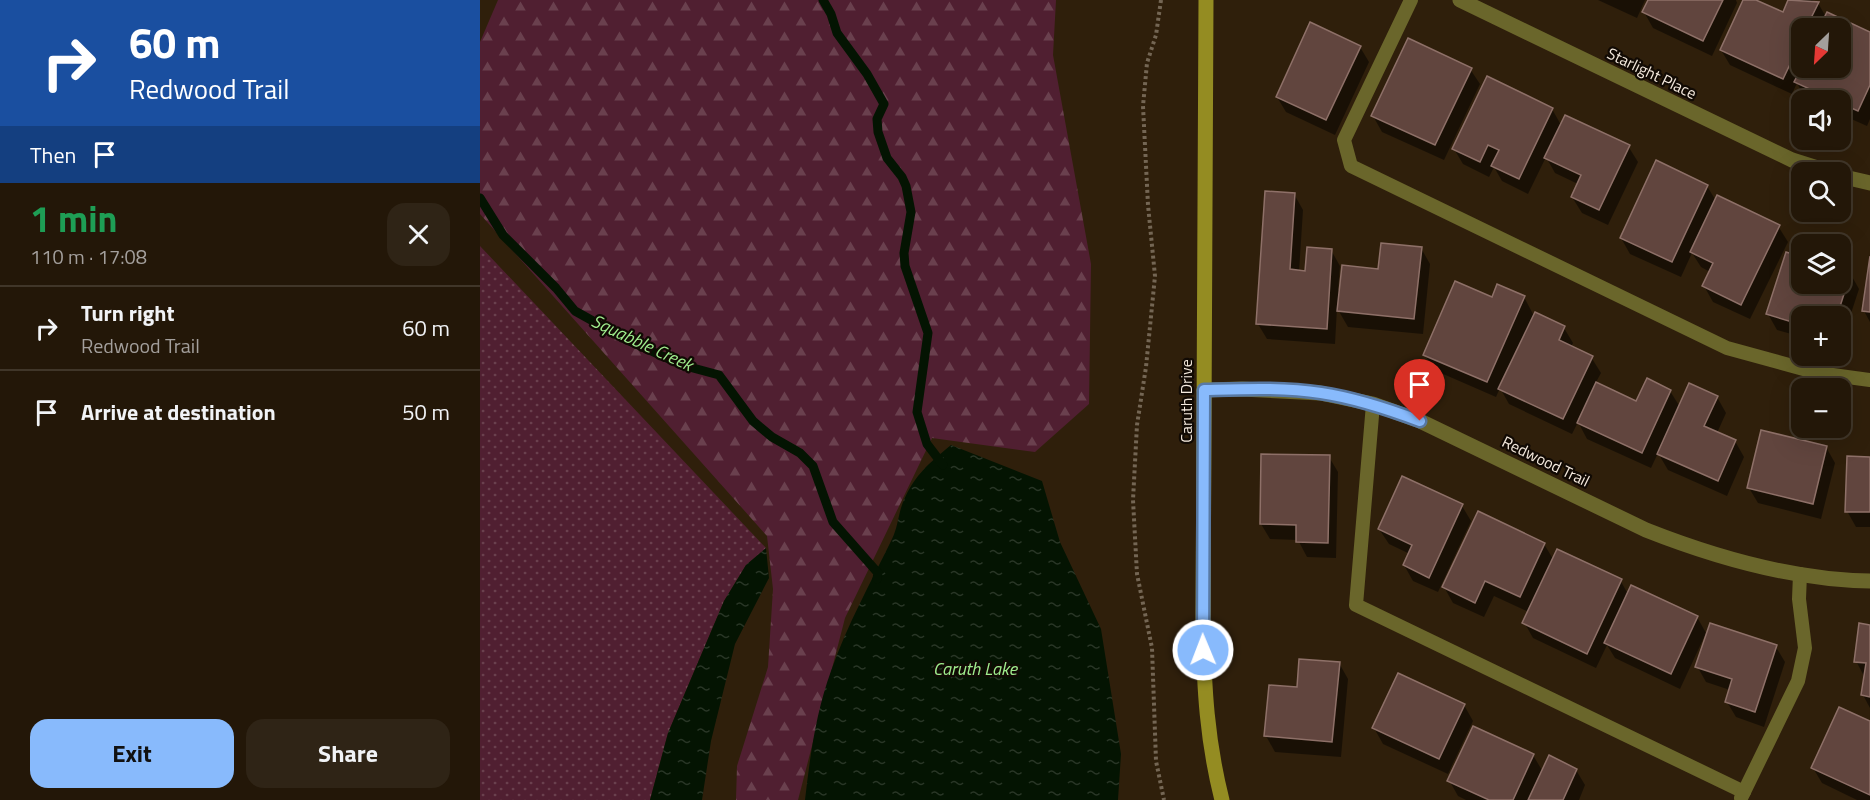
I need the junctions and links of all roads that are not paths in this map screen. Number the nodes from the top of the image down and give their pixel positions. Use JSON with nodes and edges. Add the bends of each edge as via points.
{"nodes":[{"id":1,"x":1206,"y":0,"type":"edge"},
{"id":2,"x":1411,"y":0,"type":"edge"},
{"id":3,"x":1460,"y":0,"type":"edge"},
{"id":4,"x":1798,"y":162,"type":"edge"},
{"id":5,"x":1851,"y":179,"type":"edge"},
{"id":6,"x":1870,"y":183,"type":"edge"},
{"id":7,"x":1870,"y":380,"type":"edge"},
{"id":8,"x":1204,"y":390,"type":"junction"},
{"id":9,"x":1373,"y":404,"type":"junction"},
{"id":10,"x":1800,"y":574,"type":"junction"},
{"id":11,"x":1870,"y":581,"type":"edge"},
{"id":12,"x":1742,"y":796,"type":"edge"},
{"id":13,"x":1222,"y":800,"type":"edge"}],
"edges":[{"from":1,"to":8,"type":"street","name":"Caruth Drive"},
{"from":2,"to":7,"type":"lane","via":[[1344,140],[1351,166],[1727,348],[1818,373]]},
{"from":3,"to":4,"type":"street","name":"Starlight Place"},
{"from":5,"to":6,"type":"street"},
{"from":8,"to":9,"type":"street","name":"Redwood Trail","via":[[1320,393]]},
{"from":8,"to":13,"type":"street","name":"Caruth Drive","via":[[1204,694],[1212,762]]},
{"from":9,"to":10,"type":"street","name":"Redwood Trail","via":[[1420,421],[1665,537],[1725,558]]},
{"from":9,"to":12,"type":"lane","via":[[1356,605]]},
{"from":10,"to":11,"type":"street","name":"Redwood Trail"},
{"from":10,"to":12,"type":"lane","via":[[1803,665]]}]}
